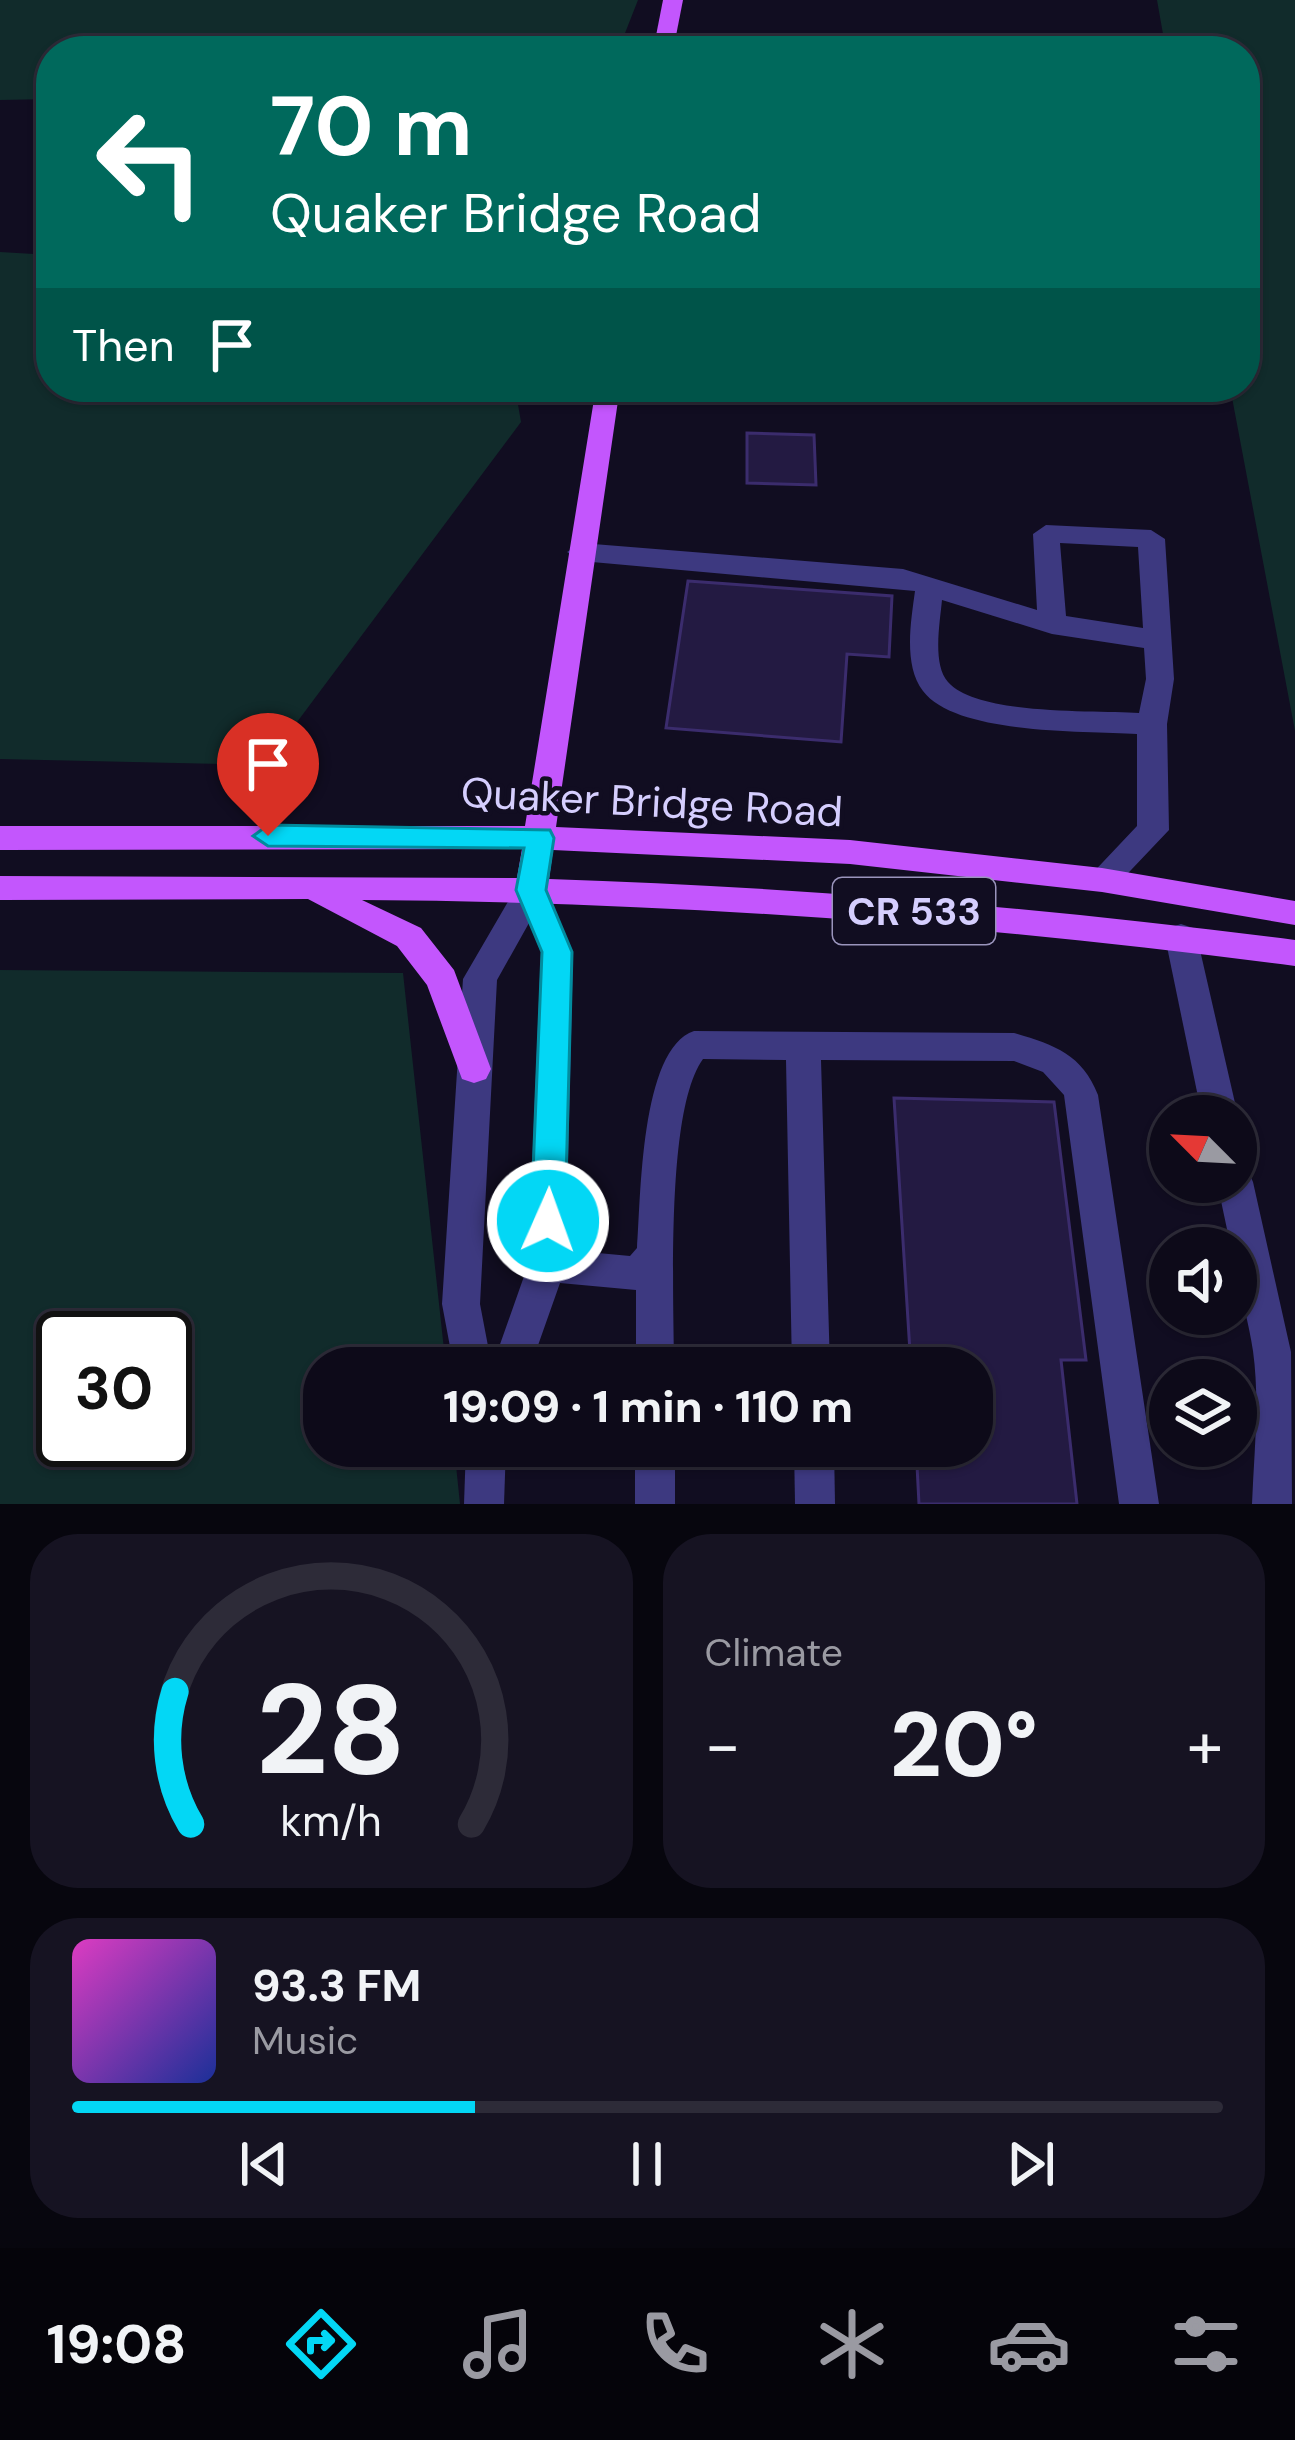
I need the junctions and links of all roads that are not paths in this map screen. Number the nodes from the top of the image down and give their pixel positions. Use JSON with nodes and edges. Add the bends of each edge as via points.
{"nodes":[{"id":1,"x":673,"y":0,"type":"edge"},
{"id":2,"x":666,"y":36,"type":"edge"},
{"id":3,"x":606,"y":402,"type":"edge"},
{"id":4,"x":581,"y":552,"type":"junction"},
{"id":5,"x":930,"y":587,"type":"junction"},
{"id":6,"x":1052,"y":624,"type":"junction"},
{"id":7,"x":1158,"y":640,"type":"junction"},
{"id":8,"x":1151,"y":724,"type":"junction"},
{"id":9,"x":0,"y":838,"type":"edge"},
{"id":10,"x":540,"y":838,"type":"junction"},
{"id":11,"x":1102,"y":880,"type":"junction"},
{"id":12,"x":0,"y":888,"type":"edge"},
{"id":13,"x":310,"y":888,"type":"junction"},
{"id":14,"x":531,"y":890,"type":"junction"},
{"id":15,"x":1295,"y":913,"type":"edge"},
{"id":16,"x":1181,"y":937,"type":"junction"},
{"id":17,"x":1295,"y":952,"type":"edge"},
{"id":18,"x":802,"y":1045,"type":"junction"},
{"id":19,"x":474,"y":1069,"type":"junction"},
{"id":20,"x":1215,"y":1095,"type":"edge"},
{"id":21,"x":1240,"y":1203,"type":"edge"},
{"id":22,"x":646,"y":1264,"type":"junction"},
{"id":23,"x":547,"y":1265,"type":"junction"},
{"id":24,"x":468,"y":1347,"type":"edge"},
{"id":25,"x":518,"y":1347,"type":"edge"},
{"id":26,"x":653,"y":1347,"type":"edge"},
{"id":27,"x":811,"y":1347,"type":"edge"},
{"id":28,"x":485,"y":1467,"type":"edge"},
{"id":29,"x":655,"y":1467,"type":"edge"},
{"id":30,"x":814,"y":1467,"type":"edge"},
{"id":31,"x":484,"y":1504,"type":"edge"},
{"id":32,"x":655,"y":1504,"type":"edge"},
{"id":33,"x":815,"y":1504,"type":"edge"},
{"id":34,"x":1139,"y":1504,"type":"edge"},
{"id":35,"x":1272,"y":1504,"type":"edge"}],
"edges":[{"from":1,"to":2,"type":"main road"},
{"from":3,"to":4,"type":"main road"},
{"from":4,"to":5,"type":"street","via":[[903,578]]},
{"from":4,"to":10,"type":"main road"},
{"from":5,"to":6,"type":"street"},
{"from":5,"to":8,"type":"street","via":[[925,616],[936,690],[983,710]]},
{"from":6,"to":7,"type":"street"},
{"from":6,"to":7,"type":"street","via":[[1046,534],[1151,539]]},
{"from":7,"to":8,"type":"street"},
{"from":8,"to":11,"type":"street","via":[[1153,830]]},
{"from":9,"to":10,"type":"main road","name":"Quaker Bridge Road","number":"CR 533"},
{"from":10,"to":11,"type":"main road","name":"Quaker Bridge Road","number":"CR 533","via":[[850,852]]},
{"from":10,"to":14,"type":"main road"},
{"from":11,"to":15,"type":"main road","name":"Quaker Bridge Road","number":"CR 533"},
{"from":12,"to":13,"type":"main road","number":"CR 533"},
{"from":13,"to":14,"type":"main road","number":"CR 533"},
{"from":13,"to":19,"type":"main road","via":[[410,937],[442,980]]},
{"from":14,"to":16,"type":"main road","number":"CR 533","via":[[958,914]]},
{"from":14,"to":19,"type":"street","via":[[480,980]]},
{"from":14,"to":23,"type":"street","via":[[557,952]]},
{"from":16,"to":17,"type":"main road","number":"CR 533"},
{"from":16,"to":20,"type":"street"},
{"from":18,"to":22,"type":"street","via":[[710,1043],[688,1050],[672,1092]]},
{"from":18,"to":27,"type":"street"},
{"from":18,"to":34,"type":"street","via":[[1014,1047],[1058,1061],[1076,1079]]},
{"from":19,"to":24,"type":"street","via":[[460,1304]]},
{"from":21,"to":35,"type":"street","via":[[1272,1352]]},
{"from":22,"to":23,"type":"street"},
{"from":22,"to":26,"type":"street"},
{"from":23,"to":25,"type":"street"},
{"from":28,"to":31,"type":"street"},
{"from":29,"to":32,"type":"street"},
{"from":30,"to":33,"type":"street"}]}
